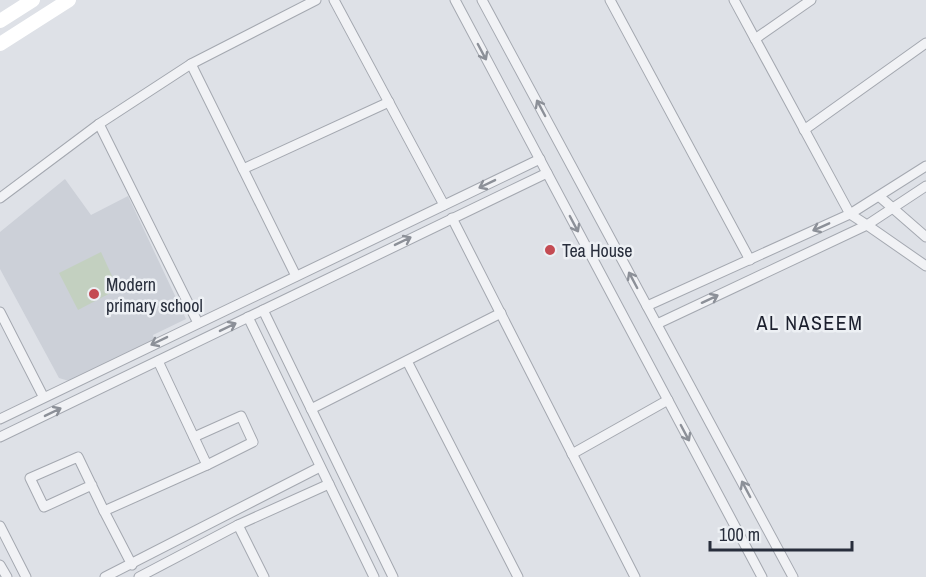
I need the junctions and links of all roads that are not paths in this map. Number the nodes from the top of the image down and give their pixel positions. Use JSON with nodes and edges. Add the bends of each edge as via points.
{"nodes":[{"id":1,"x":33,"y":0,"type":"edge"},
{"id":2,"x":69,"y":0,"type":"edge"},
{"id":3,"x":316,"y":0,"type":"edge"},
{"id":4,"x":334,"y":0,"type":"edge"},
{"id":5,"x":455,"y":0,"type":"edge"},
{"id":6,"x":482,"y":0,"type":"edge"},
{"id":7,"x":610,"y":0,"type":"edge"},
{"id":8,"x":734,"y":0,"type":"edge"},
{"id":9,"x":811,"y":0,"type":"edge"},
{"id":10,"x":0,"y":21,"type":"edge"},
{"id":11,"x":755,"y":39,"type":"junction"},
{"id":12,"x":926,"y":43,"type":"edge"},
{"id":13,"x":0,"y":44,"type":"edge"},
{"id":14,"x":191,"y":64,"type":"junction"},
{"id":15,"x":388,"y":102,"type":"junction"},
{"id":16,"x":99,"y":124,"type":"junction"},
{"id":17,"x":804,"y":130,"type":"junction"},
{"id":18,"x":540,"y":159,"type":"junction"},
{"id":19,"x":926,"y":166,"type":"edge"},
{"id":20,"x":243,"y":169,"type":"junction"},
{"id":21,"x":547,"y":173,"type":"junction"},
{"id":22,"x":926,"y":186,"type":"edge"},
{"id":23,"x":880,"y":197,"type":"junction"},
{"id":24,"x":0,"y":198,"type":"edge"},
{"id":25,"x":444,"y":205,"type":"junction"},
{"id":26,"x":891,"y":210,"type":"junction"},
{"id":27,"x":850,"y":214,"type":"junction"},
{"id":28,"x":452,"y":218,"type":"junction"},
{"id":29,"x":867,"y":225,"type":"junction"},
{"id":30,"x":926,"y":237,"type":"edge"},
{"id":31,"x":750,"y":260,"type":"junction"},
{"id":32,"x":926,"y":266,"type":"edge"},
{"id":33,"x":296,"y":276,"type":"junction"},
{"id":34,"x":647,"y":306,"type":"junction"},
{"id":35,"x":263,"y":310,"type":"junction"},
{"id":36,"x":0,"y":312,"type":"edge"},
{"id":37,"x":501,"y":313,"type":"junction"},
{"id":38,"x":248,"y":317,"type":"junction"},
{"id":39,"x":198,"y":322,"type":"junction"},
{"id":40,"x":657,"y":324,"type":"junction"},
{"id":41,"x":158,"y":361,"type":"junction"},
{"id":42,"x":407,"y":361,"type":"junction"},
{"id":43,"x":43,"y":396,"type":"junction"},
{"id":44,"x":668,"y":400,"type":"junction"},
{"id":45,"x":310,"y":409,"type":"junction"},
{"id":46,"x":0,"y":419,"type":"edge"},
{"id":47,"x":0,"y":437,"type":"edge"},
{"id":48,"x":194,"y":437,"type":"junction"},
{"id":49,"x":572,"y":454,"type":"junction"},
{"id":50,"x":207,"y":465,"type":"junction"},
{"id":51,"x":320,"y":467,"type":"junction"},
{"id":52,"x":329,"y":484,"type":"junction"},
{"id":53,"x":92,"y":485,"type":"junction"},
{"id":54,"x":104,"y":511,"type":"junction"},
{"id":55,"x":238,"y":525,"type":"junction"},
{"id":56,"x":0,"y":526,"type":"edge"},
{"id":57,"x":0,"y":565,"type":"edge"},
{"id":58,"x":132,"y":565,"type":"junction"},
{"id":59,"x":7,"y":577,"type":"edge"},
{"id":60,"x":26,"y":577,"type":"edge"},
{"id":61,"x":105,"y":577,"type":"edge"},
{"id":62,"x":139,"y":577,"type":"edge"},
{"id":63,"x":264,"y":577,"type":"edge"},
{"id":64,"x":374,"y":577,"type":"edge"},
{"id":65,"x":393,"y":577,"type":"edge"},
{"id":66,"x":518,"y":577,"type":"edge"},
{"id":67,"x":635,"y":577,"type":"edge"},
{"id":68,"x":762,"y":577,"type":"edge"},
{"id":69,"x":793,"y":577,"type":"edge"}],
"edges":[{"from":1,"to":10,"type":"main road"},
{"from":2,"to":13,"type":"main road"},
{"from":3,"to":14,"type":"street"},
{"from":4,"to":15,"type":"street"},
{"from":5,"to":18,"type":"street","one_way":true},
{"from":34,"to":6,"type":"street","one_way":true},
{"from":7,"to":31,"type":"street"},
{"from":8,"to":11,"type":"street"},
{"from":9,"to":11,"type":"street"},
{"from":11,"to":17,"type":"street"},
{"from":12,"to":17,"type":"street"},
{"from":14,"to":16,"type":"street"},
{"from":14,"to":20,"type":"street"},
{"from":15,"to":20,"type":"street"},
{"from":15,"to":25,"type":"street"},
{"from":16,"to":24,"type":"street"},
{"from":16,"to":39,"type":"street"},
{"from":17,"to":27,"type":"street"},
{"from":18,"to":21,"type":"street"},
{"from":18,"to":25,"type":"street","one_way":true},
{"from":19,"to":23,"type":"street"},
{"from":20,"to":33,"type":"street"},
{"from":21,"to":28,"type":"street"},
{"from":21,"to":44,"type":"street","one_way":true},
{"from":22,"to":26,"type":"street"},
{"from":23,"to":26,"type":"street"},
{"from":23,"to":27,"type":"street"},
{"from":25,"to":33,"type":"street"},
{"from":26,"to":29,"type":"street"},
{"from":26,"to":30,"type":"street"},
{"from":27,"to":29,"type":"street"},
{"from":27,"to":31,"type":"street","one_way":true},
{"from":35,"to":28,"type":"street","one_way":true},
{"from":28,"to":37,"type":"street"},
{"from":29,"to":32,"type":"street"},
{"from":40,"to":29,"type":"street","one_way":true},
{"from":31,"to":34,"type":"street"},
{"from":33,"to":39,"type":"street"},
{"from":34,"to":40,"type":"street"},
{"from":35,"to":38,"type":"street"},
{"from":35,"to":45,"type":"street"},
{"from":36,"to":43,"type":"street"},
{"from":37,"to":42,"type":"street"},
{"from":37,"to":49,"type":"street"},
{"from":41,"to":38,"type":"street","one_way":true},
{"from":38,"to":51,"type":"street"},
{"from":39,"to":43,"type":"street","one_way":true},
{"from":69,"to":40,"type":"street","one_way":true},
{"from":47,"to":41,"type":"street","one_way":true},
{"from":41,"to":48,"type":"street"},
{"from":42,"to":45,"type":"street"},
{"from":42,"to":66,"type":"street"},
{"from":43,"to":46,"type":"street"},
{"from":44,"to":49,"type":"street"},
{"from":44,"to":68,"type":"street","one_way":true},
{"from":45,"to":65,"type":"street"},
{"from":48,"to":50,"type":"street"},
{"from":48,"to":50,"type":"street","via":[[241,416],[253,442]]},
{"from":49,"to":67,"type":"street"},
{"from":50,"to":54,"type":"street"},
{"from":51,"to":52,"type":"street"},
{"from":51,"to":58,"type":"street"},
{"from":52,"to":55,"type":"street"},
{"from":52,"to":64,"type":"street"},
{"from":53,"to":53,"type":"street","via":[[78,457],[30,478],[44,507]]},
{"from":53,"to":54,"type":"street"},
{"from":54,"to":58,"type":"street"},
{"from":55,"to":62,"type":"street"},
{"from":55,"to":63,"type":"street"},
{"from":56,"to":60,"type":"street"},
{"from":57,"to":59,"type":"street"},
{"from":58,"to":61,"type":"street"}]}
